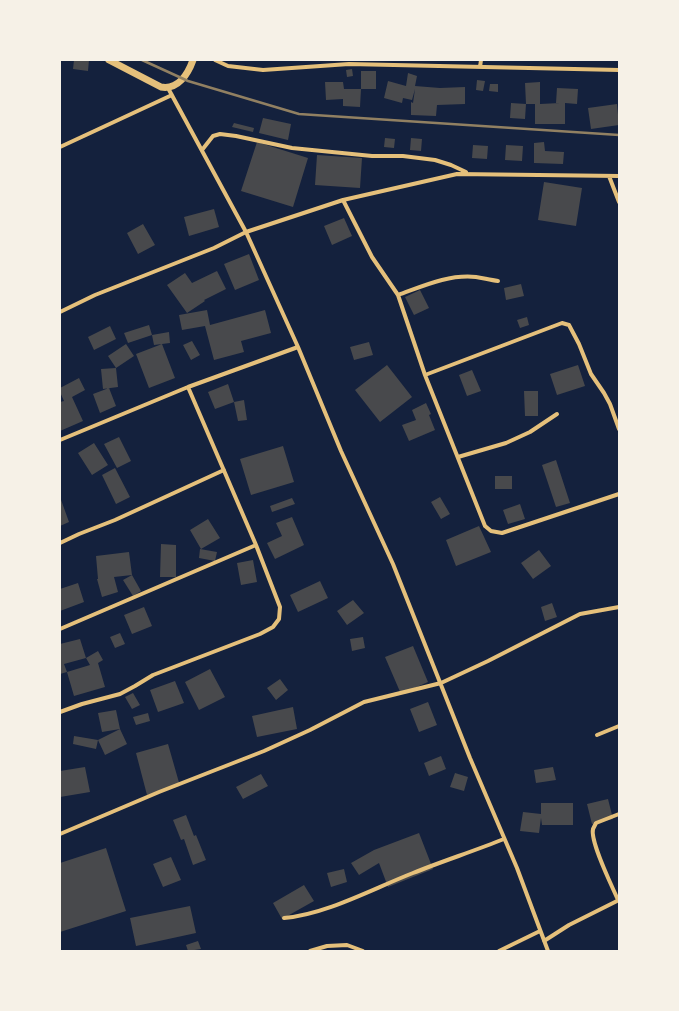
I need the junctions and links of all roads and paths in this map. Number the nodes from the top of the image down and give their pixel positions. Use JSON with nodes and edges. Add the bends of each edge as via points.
{"nodes":[{"id":1,"x":109,"y":60,"type":"edge"},
{"id":2,"x":193,"y":60,"type":"edge"},
{"id":3,"x":215,"y":60,"type":"edge"},
{"id":4,"x":481,"y":60,"type":"edge"},
{"id":5,"x":480,"y":67,"type":"junction"},
{"id":6,"x":619,"y":70,"type":"edge"},
{"id":7,"x":170,"y":92,"type":"junction"},
{"id":8,"x":60,"y":147,"type":"edge"},
{"id":9,"x":202,"y":150,"type":"junction"},
{"id":10,"x":469,"y":173,"type":"junction"},
{"id":11,"x":609,"y":176,"type":"junction"},
{"id":12,"x":619,"y":176,"type":"edge"},
{"id":13,"x":343,"y":200,"type":"junction"},
{"id":14,"x":619,"y":202,"type":"edge"},
{"id":15,"x":246,"y":232,"type":"junction"},
{"id":16,"x":498,"y":281,"type":"dead end"},
{"id":17,"x":398,"y":295,"type":"junction"},
{"id":18,"x":60,"y":312,"type":"edge"},
{"id":19,"x":298,"y":347,"type":"junction"},
{"id":20,"x":425,"y":375,"type":"junction"},
{"id":21,"x":188,"y":387,"type":"junction"},
{"id":22,"x":557,"y":414,"type":"dead end"},
{"id":23,"x":619,"y":429,"type":"edge"},
{"id":24,"x":60,"y":440,"type":"edge"},
{"id":25,"x":458,"y":457,"type":"junction"},
{"id":26,"x":224,"y":470,"type":"junction"},
{"id":27,"x":619,"y":494,"type":"edge"},
{"id":28,"x":60,"y":543,"type":"edge"},
{"id":29,"x":256,"y":545,"type":"junction"},
{"id":30,"x":619,"y":607,"type":"edge"},
{"id":31,"x":60,"y":629,"type":"edge"},
{"id":32,"x":441,"y":683,"type":"junction"},
{"id":33,"x":60,"y":712,"type":"edge"},
{"id":34,"x":619,"y":726,"type":"edge"},
{"id":35,"x":597,"y":735,"type":"dead end"},
{"id":36,"x":619,"y":814,"type":"edge"},
{"id":37,"x":60,"y":834,"type":"edge"},
{"id":38,"x":504,"y":839,"type":"junction"},
{"id":39,"x":619,"y":900,"type":"edge"},
{"id":40,"x":284,"y":918,"type":"dead end"},
{"id":41,"x":540,"y":930,"type":"junction"},
{"id":42,"x":544,"y":941,"type":"junction"},
{"id":43,"x":310,"y":951,"type":"edge"},
{"id":44,"x":363,"y":951,"type":"edge"},
{"id":45,"x":499,"y":951,"type":"edge"},
{"id":46,"x":548,"y":951,"type":"edge"}],
"edges":[{"from":1,"to":7,"type":"street"},
{"from":2,"to":7,"type":"street","via":[[183,78]]},
{"from":3,"to":5,"type":"street","via":[[228,66],[263,70],[332,64]]},
{"from":4,"to":5,"type":"street"},
{"from":5,"to":6,"type":"street"},
{"from":7,"to":8,"type":"street"},
{"from":7,"to":9,"type":"street"},
{"from":9,"to":10,"type":"street","via":[[213,136],[220,134],[292,148],[435,160]]},
{"from":9,"to":15,"type":"street"},
{"from":10,"to":11,"type":"street"},
{"from":10,"to":13,"type":"street"},
{"from":11,"to":12,"type":"street"},
{"from":11,"to":14,"type":"street"},
{"from":13,"to":15,"type":"street"},
{"from":13,"to":17,"type":"street","via":[[372,257]]},
{"from":15,"to":18,"type":"street","via":[[214,248],[95,295]]},
{"from":15,"to":19,"type":"street"},
{"from":16,"to":17,"type":"street","via":[[456,277]]},
{"from":17,"to":20,"type":"street"},
{"from":19,"to":21,"type":"street"},
{"from":19,"to":32,"type":"street","via":[[341,451],[393,564]]},
{"from":20,"to":23,"type":"street","via":[[562,323],[569,325],[576,338],[590,374],[610,404]]},
{"from":20,"to":25,"type":"street"},
{"from":21,"to":24,"type":"street"},
{"from":21,"to":26,"type":"street"},
{"from":22,"to":25,"type":"street","via":[[530,432],[506,443]]},
{"from":25,"to":27,"type":"street","via":[[485,526],[491,531],[502,533]]},
{"from":26,"to":28,"type":"street"},
{"from":26,"to":29,"type":"street"},
{"from":29,"to":31,"type":"street"},
{"from":29,"to":33,"type":"street","via":[[280,607],[279,619],[273,626],[260,634],[153,675],[120,694]]},
{"from":30,"to":32,"type":"street","via":[[580,614]]},
{"from":32,"to":37,"type":"street","via":[[364,702],[264,751]]},
{"from":32,"to":38,"type":"street"},
{"from":34,"to":35,"type":"street"},
{"from":36,"to":39,"type":"street","via":[[596,823],[593,837]]},
{"from":38,"to":40,"type":"street","via":[[317,911]]},
{"from":38,"to":41,"type":"street"},
{"from":39,"to":42,"type":"street","via":[[569,925]]},
{"from":41,"to":42,"type":"street"},
{"from":41,"to":45,"type":"street"},
{"from":42,"to":46,"type":"street"},
{"from":43,"to":44,"type":"street","via":[[327,946],[348,945]]}]}
